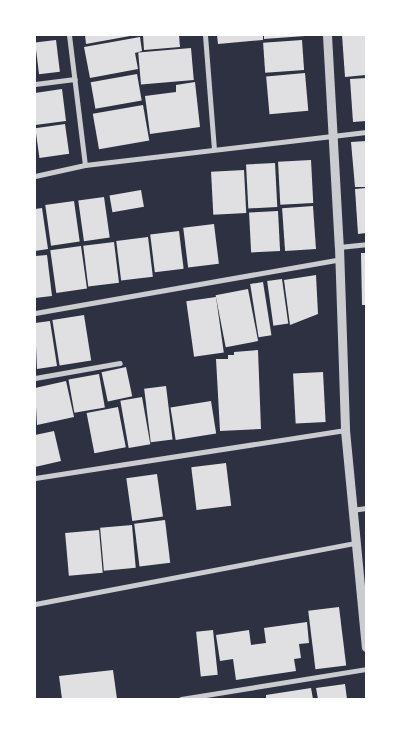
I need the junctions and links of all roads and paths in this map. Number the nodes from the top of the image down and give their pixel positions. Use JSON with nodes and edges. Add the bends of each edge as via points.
{"nodes":[{"id":1,"x":69,"y":35,"type":"edge"},
{"id":2,"x":205,"y":35,"type":"edge"},
{"id":3,"x":327,"y":35,"type":"edge"},
{"id":4,"x":74,"y":80,"type":"junction"},
{"id":5,"x":35,"y":84,"type":"edge"},
{"id":6,"x":366,"y":132,"type":"edge"},
{"id":7,"x":331,"y":135,"type":"junction"},
{"id":8,"x":214,"y":149,"type":"junction"},
{"id":9,"x":85,"y":166,"type":"junction"},
{"id":10,"x":35,"y":176,"type":"edge"},
{"id":11,"x":366,"y":244,"type":"edge"},
{"id":12,"x":340,"y":246,"type":"junction"},
{"id":13,"x":340,"y":259,"type":"junction"},
{"id":14,"x":35,"y":313,"type":"edge"},
{"id":15,"x":120,"y":364,"type":"dead end"},
{"id":16,"x":35,"y":378,"type":"edge"},
{"id":17,"x":345,"y":430,"type":"junction"},
{"id":18,"x":35,"y":478,"type":"edge"},
{"id":19,"x":366,"y":508,"type":"edge"},
{"id":20,"x":351,"y":510,"type":"junction"},
{"id":21,"x":355,"y":543,"type":"junction"},
{"id":22,"x":35,"y":604,"type":"edge"},
{"id":23,"x":366,"y":647,"type":"edge"},
{"id":24,"x":366,"y":669,"type":"edge"},
{"id":25,"x":180,"y":699,"type":"edge"}],
"edges":[{"from":1,"to":4,"type":"street"},
{"from":2,"to":8,"type":"street"},
{"from":3,"to":7,"type":"street"},
{"from":4,"to":5,"type":"street"},
{"from":4,"to":9,"type":"street"},
{"from":6,"to":7,"type":"street"},
{"from":7,"to":8,"type":"street"},
{"from":7,"to":12,"type":"street"},
{"from":8,"to":9,"type":"street"},
{"from":9,"to":10,"type":"street"},
{"from":11,"to":12,"type":"street"},
{"from":12,"to":13,"type":"street"},
{"from":13,"to":14,"type":"street"},
{"from":13,"to":17,"type":"street"},
{"from":15,"to":16,"type":"street"},
{"from":17,"to":18,"type":"street"},
{"from":17,"to":20,"type":"street"},
{"from":19,"to":20,"type":"street"},
{"from":20,"to":21,"type":"street"},
{"from":21,"to":22,"type":"street"},
{"from":21,"to":23,"type":"street"},
{"from":24,"to":25,"type":"street"}]}
